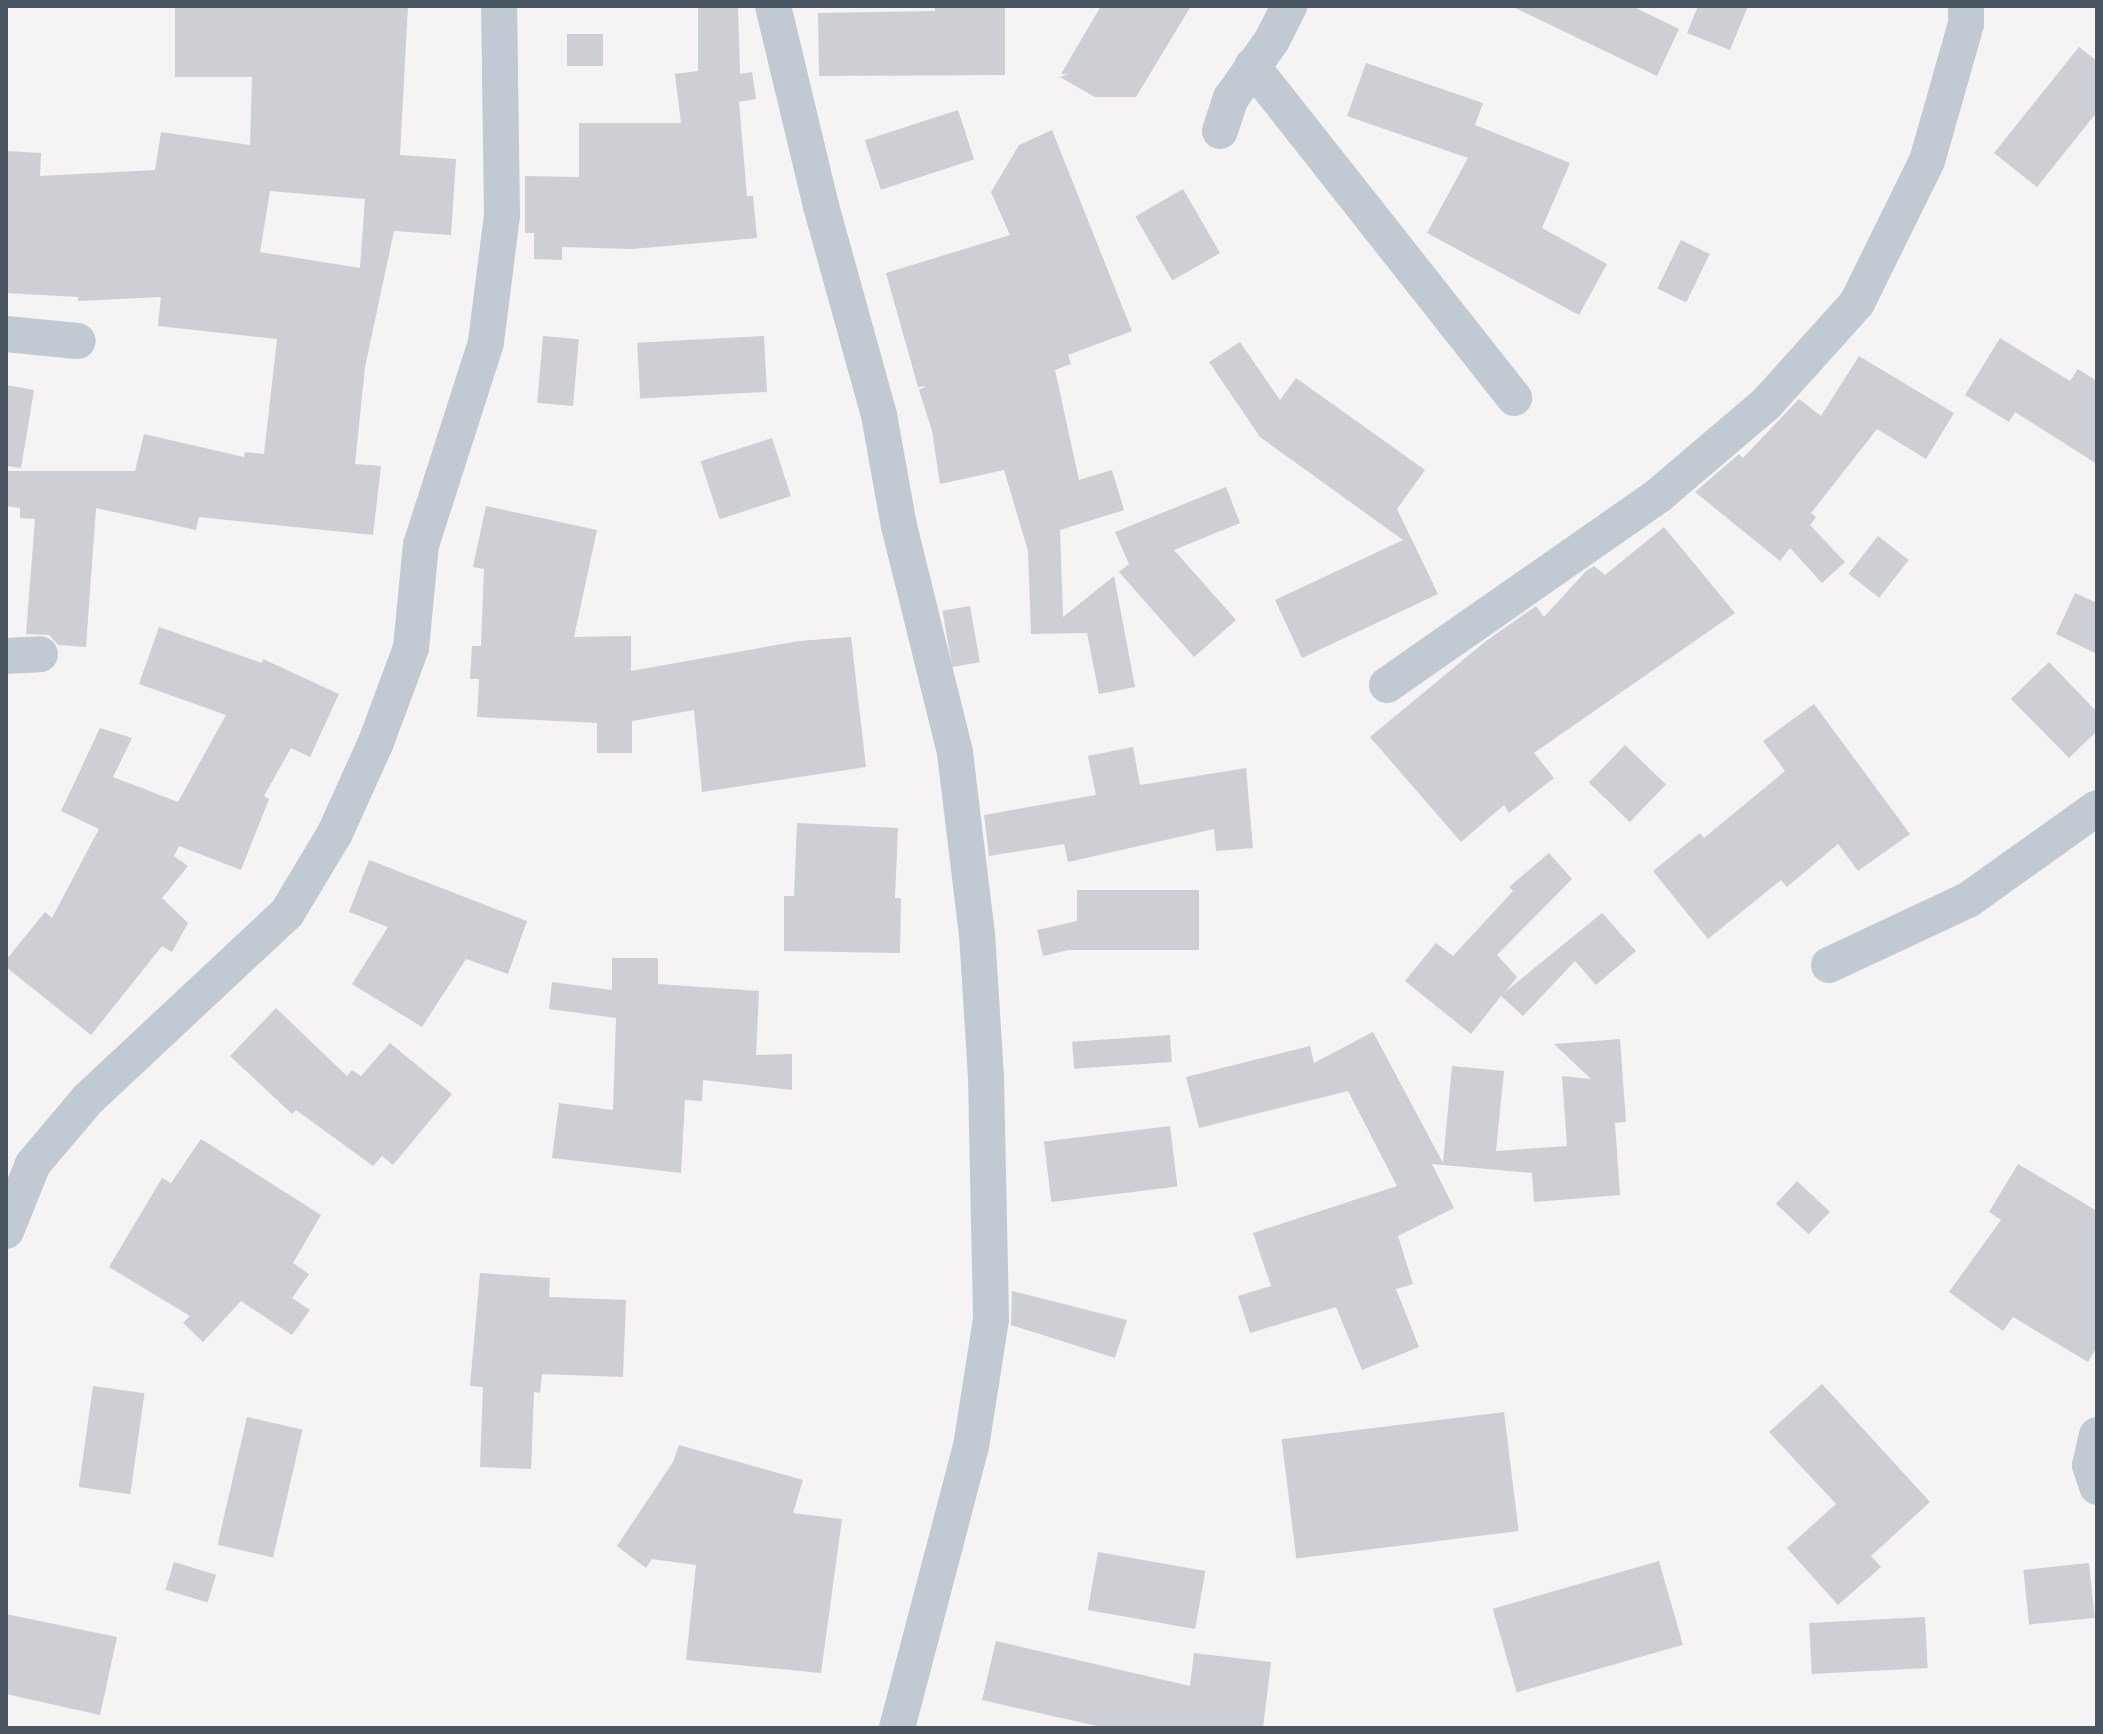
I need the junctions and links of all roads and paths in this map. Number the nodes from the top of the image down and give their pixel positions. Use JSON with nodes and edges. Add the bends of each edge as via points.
{"nodes":[{"id":1,"x":499,"y":6,"type":"edge"},
{"id":2,"x":773,"y":6,"type":"edge"},
{"id":3,"x":1289,"y":6,"type":"edge"},
{"id":4,"x":1966,"y":6,"type":"edge"},
{"id":5,"x":1252,"y":66,"type":"junction"},
{"id":6,"x":1220,"y":131,"type":"dead end"},
{"id":7,"x":6,"y":334,"type":"edge"},
{"id":8,"x":78,"y":341,"type":"dead end"},
{"id":9,"x":1514,"y":398,"type":"dead end"},
{"id":10,"x":1387,"y":685,"type":"dead end"},
{"id":11,"x":2097,"y":808,"type":"edge"},
{"id":12,"x":1829,"y":965,"type":"dead end"},
{"id":13,"x":19,"y":1162,"type":"edge"},
{"id":14,"x":6,"y":1231,"type":"edge"},
{"id":15,"x":2097,"y":1435,"type":"edge"},
{"id":16,"x":2097,"y":1487,"type":"edge"},
{"id":17,"x":897,"y":1728,"type":"edge"}],
"edges":[{"from":1,"to":13,"type":"street","via":[[502,215],[486,342],[421,545],[411,648],[376,742],[335,833],[287,913]]},
{"from":2,"to":17,"type":"street","via":[[879,415],[902,540],[955,753],[977,934],[987,1093],[991,1319],[971,1446]]},
{"from":3,"to":5,"type":"street"},
{"from":4,"to":10,"type":"street","via":[[1966,24],[1927,161],[1857,303],[1766,404],[1659,495]]},
{"from":5,"to":6,"type":"street","via":[[1231,98]]},
{"from":5,"to":9,"type":"street"},
{"from":7,"to":8,"type":"street"},
{"from":11,"to":12,"type":"street","via":[[1968,900]]},
{"from":13,"to":14,"type":"street"},
{"from":15,"to":16,"type":"street","via":[[2090,1465]]}]}
